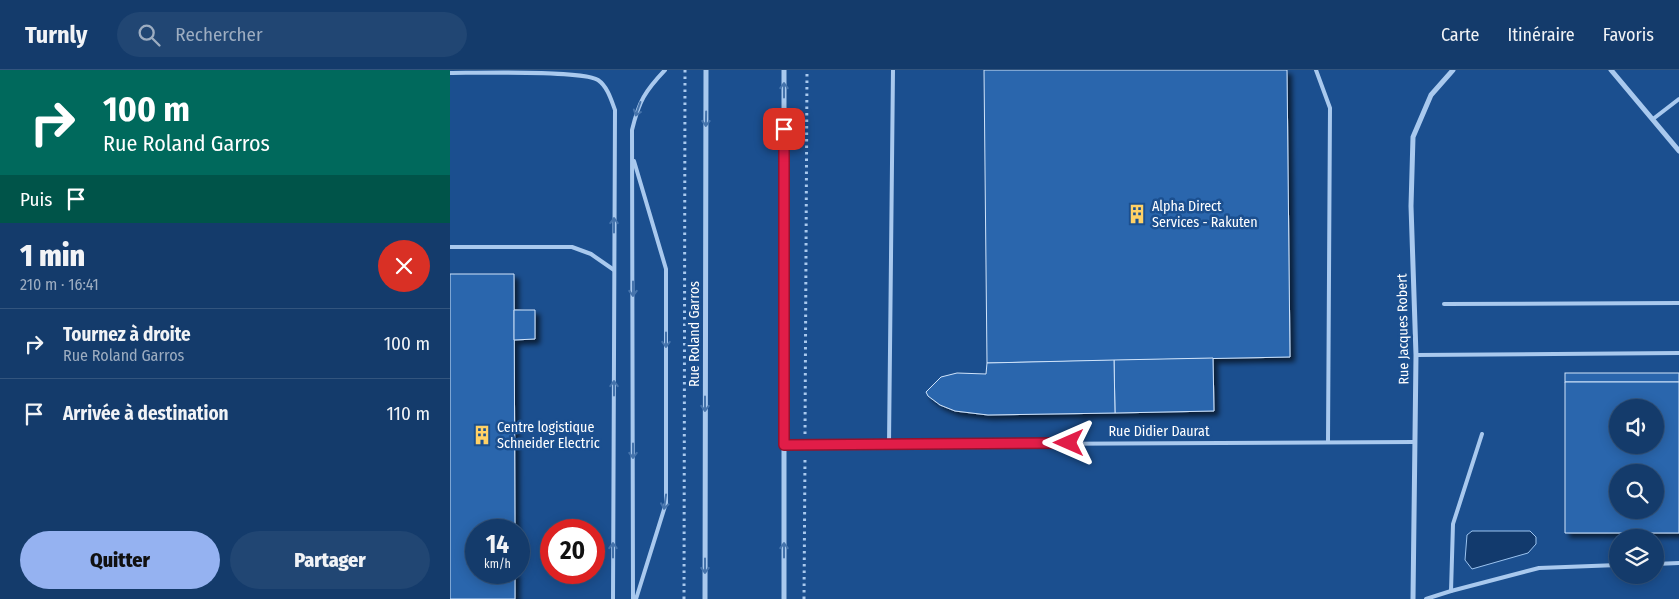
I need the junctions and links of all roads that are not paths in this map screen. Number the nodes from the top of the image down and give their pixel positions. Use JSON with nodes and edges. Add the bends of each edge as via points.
{"nodes":[{"id":1,"x":666,"y":70,"type":"edge"},
{"id":2,"x":706,"y":70,"type":"edge"},
{"id":3,"x":784,"y":70,"type":"edge"},
{"id":4,"x":893,"y":70,"type":"edge"},
{"id":5,"x":1316,"y":70,"type":"edge"},
{"id":6,"x":1453,"y":70,"type":"edge"},
{"id":7,"x":1611,"y":70,"type":"edge"},
{"id":8,"x":450,"y":73,"type":"edge"},
{"id":9,"x":1679,"y":100,"type":"edge"},
{"id":10,"x":1653,"y":119,"type":"junction"},
{"id":11,"x":1679,"y":151,"type":"edge"},
{"id":12,"x":632,"y":156,"type":"junction"},
{"id":13,"x":450,"y":246,"type":"edge"},
{"id":14,"x":614,"y":270,"type":"junction"},
{"id":15,"x":1679,"y":303,"type":"edge"},
{"id":16,"x":1444,"y":304,"type":"dead end"},
{"id":17,"x":1679,"y":353,"type":"edge"},
{"id":18,"x":1416,"y":355,"type":"junction"},
{"id":19,"x":1482,"y":434,"type":"dead end"},
{"id":20,"x":1328,"y":442,"type":"junction"},
{"id":21,"x":1414,"y":442,"type":"junction"},
{"id":22,"x":889,"y":444,"type":"junction"},
{"id":23,"x":784,"y":445,"type":"junction"},
{"id":24,"x":1679,"y":563,"type":"edge"},
{"id":25,"x":1664,"y":564,"type":"edge"},
{"id":26,"x":1609,"y":565,"type":"edge"},
{"id":27,"x":1451,"y":591,"type":"junction"},
{"id":28,"x":613,"y":599,"type":"edge"},
{"id":29,"x":635,"y":599,"type":"edge"},
{"id":30,"x":705,"y":599,"type":"edge"},
{"id":31,"x":784,"y":599,"type":"edge"},
{"id":32,"x":1413,"y":599,"type":"edge"},
{"id":33,"x":1426,"y":599,"type":"edge"}],
"edges":[{"from":1,"to":12,"type":"lane","one_way":true,"via":[[648,88],[638,107],[632,130]]},
{"from":2,"to":30,"type":"street","name":"Rue Roland Garros","one_way":true},
{"from":23,"to":3,"type":"street","one_way":true},
{"from":4,"to":22,"type":"lane"},
{"from":5,"to":20,"type":"lane","via":[[1330,108]]},
{"from":6,"to":18,"type":"street","name":"Rue Jacques Robert","via":[[1431,95],[1413,137]]},
{"from":7,"to":10,"type":"street"},
{"from":14,"to":8,"type":"lane","one_way":true,"via":[[615,110],[609,93],[598,79],[574,73]]},
{"from":9,"to":10,"type":"lane"},
{"from":10,"to":11,"type":"street"},
{"from":12,"to":29,"type":"lane","one_way":true},
{"from":12,"to":29,"type":"lane","one_way":true,"via":[[666,269],[666,503]]},
{"from":13,"to":14,"type":"lane","via":[[572,247],[591,254]]},
{"from":28,"to":14,"type":"lane","one_way":true},
{"from":15,"to":16,"type":"lane"},
{"from":17,"to":18,"type":"lane"},
{"from":18,"to":21,"type":"street","name":"Rue Jacques Robert"},
{"from":19,"to":27,"type":"lane","via":[[1453,524]]},
{"from":20,"to":21,"type":"lane","name":"Rue Didier Daurat"},
{"from":20,"to":22,"type":"lane","name":"Rue Didier Daurat"},
{"from":21,"to":32,"type":"street","name":"Rue Jacques Robert"},
{"from":22,"to":23,"type":"lane","name":"Rue Didier Daurat"},
{"from":31,"to":23,"type":"street","one_way":true},
{"from":24,"to":25,"type":"lane"},
{"from":26,"to":27,"type":"lane","via":[[1539,568]]},
{"from":27,"to":33,"type":"lane"}]}
